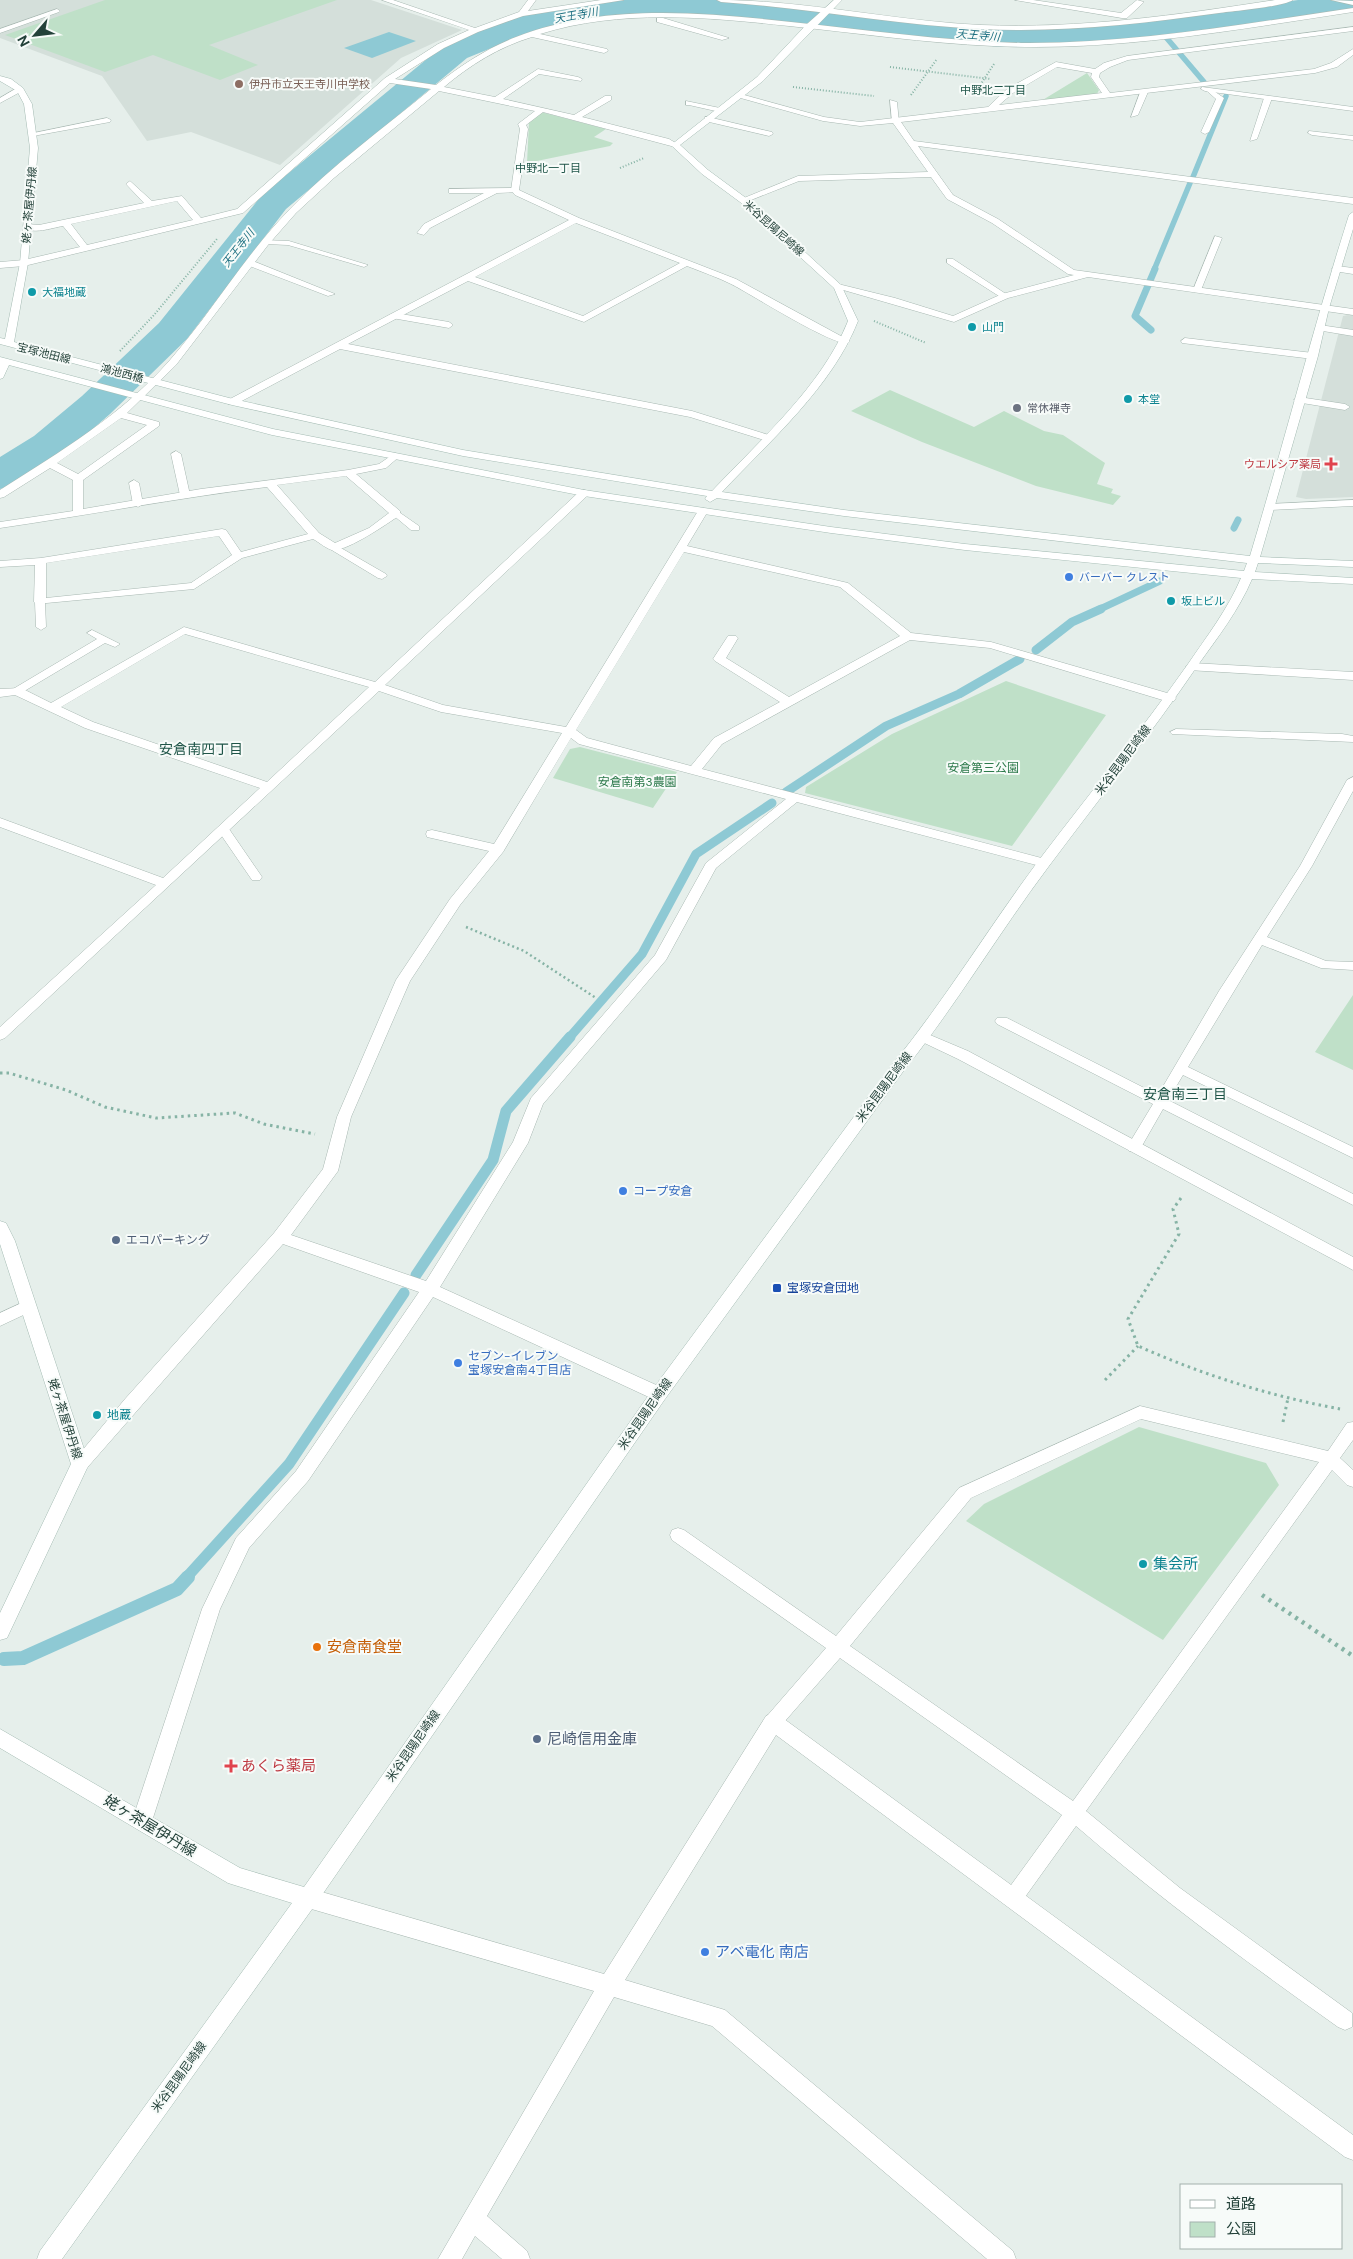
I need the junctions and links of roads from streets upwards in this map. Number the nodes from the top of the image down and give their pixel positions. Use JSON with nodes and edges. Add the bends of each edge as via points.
{"nodes":[{"id":1,"x":386,"y":0,"type":"edge"},
{"id":2,"x":416,"y":0,"type":"edge"},
{"id":3,"x":532,"y":0,"type":"edge"},
{"id":4,"x":620,"y":0,"type":"edge"},
{"id":5,"x":721,"y":0,"type":"edge"},
{"id":6,"x":838,"y":0,"type":"edge"},
{"id":7,"x":1020,"y":0,"type":"edge"},
{"id":8,"x":1289,"y":0,"type":"edge"},
{"id":9,"x":1335,"y":0,"type":"edge"},
{"id":10,"x":1140,"y":2,"type":"dead end"},
{"id":11,"x":1353,"y":3,"type":"edge"},
{"id":12,"x":406,"y":7,"type":"junction"},
{"id":13,"x":1353,"y":10,"type":"edge"},
{"id":14,"x":824,"y":12,"type":"junction"},
{"id":15,"x":522,"y":14,"type":"junction"},
{"id":16,"x":668,"y":15,"type":"junction"},
{"id":17,"x":1122,"y":16,"type":"junction"},
{"id":18,"x":1150,"y":20,"type":"junction"},
{"id":19,"x":811,"y":25,"type":"junction"},
{"id":20,"x":1353,"y":29,"type":"edge"},
{"id":21,"x":475,"y":30,"type":"junction"},
{"id":22,"x":532,"y":34,"type":"junction"},
{"id":23,"x":725,"y":38,"type":"dead end"},
{"id":24,"x":604,"y":51,"type":"dead end"},
{"id":25,"x":1353,"y":51,"type":"edge"},
{"id":26,"x":1096,"y":72,"type":"junction"},
{"id":27,"x":0,"y":78,"type":"edge"},
{"id":28,"x":578,"y":79,"type":"dead end"},
{"id":29,"x":388,"y":80,"type":"junction"},
{"id":30,"x":1194,"y":85,"type":"junction"},
{"id":31,"x":435,"y":86,"type":"junction"},
{"id":32,"x":20,"y":90,"type":"junction"},
{"id":33,"x":740,"y":95,"type":"junction"},
{"id":34,"x":1108,"y":96,"type":"junction"},
{"id":35,"x":608,"y":98,"type":"dead end"},
{"id":36,"x":497,"y":99,"type":"junction"},
{"id":37,"x":0,"y":101,"type":"edge"},
{"id":38,"x":689,"y":103,"type":"dead end"},
{"id":39,"x":1353,"y":108,"type":"edge"},
{"id":40,"x":541,"y":110,"type":"junction"},
{"id":41,"x":720,"y":110,"type":"junction"},
{"id":42,"x":988,"y":110,"type":"junction"},
{"id":43,"x":575,"y":118,"type":"junction"},
{"id":44,"x":107,"y":120,"type":"dead end"},
{"id":45,"x":896,"y":121,"type":"junction"},
{"id":46,"x":1312,"y":133,"type":"dead end"},
{"id":47,"x":33,"y":134,"type":"junction"},
{"id":48,"x":1353,"y":138,"type":"edge"},
{"id":49,"x":912,"y":143,"type":"junction"},
{"id":50,"x":675,"y":145,"type":"junction"},
{"id":51,"x":932,"y":174,"type":"junction"},
{"id":52,"x":130,"y":184,"type":"dead end"},
{"id":53,"x":743,"y":200,"type":"junction"},
{"id":54,"x":1353,"y":201,"type":"edge"},
{"id":55,"x":150,"y":204,"type":"junction"},
{"id":56,"x":1353,"y":215,"type":"edge"},
{"id":57,"x":198,"y":220,"type":"junction"},
{"id":58,"x":576,"y":220,"type":"junction"},
{"id":59,"x":65,"y":223,"type":"junction"},
{"id":60,"x":27,"y":227,"type":"junction"},
{"id":61,"x":85,"y":248,"type":"junction"},
{"id":62,"x":24,"y":263,"type":"junction"},
{"id":63,"x":687,"y":263,"type":"junction"},
{"id":64,"x":0,"y":265,"type":"edge"},
{"id":65,"x":1336,"y":268,"type":"junction"},
{"id":66,"x":1353,"y":271,"type":"edge"},
{"id":67,"x":1086,"y":274,"type":"junction"},
{"id":68,"x":468,"y":278,"type":"junction"},
{"id":69,"x":838,"y":287,"type":"junction"},
{"id":70,"x":1324,"y":308,"type":"junction"},
{"id":71,"x":1353,"y":312,"type":"edge"},
{"id":72,"x":845,"y":341,"type":"junction"},
{"id":73,"x":5,"y":342,"type":"edge"},
{"id":74,"x":337,"y":345,"type":"junction"},
{"id":75,"x":3,"y":361,"type":"edge"},
{"id":76,"x":88,"y":364,"type":"joint"},
{"id":77,"x":0,"y":376,"type":"edge"},
{"id":78,"x":152,"y":381,"type":"junction"},
{"id":79,"x":136,"y":396,"type":"junction"},
{"id":80,"x":232,"y":402,"type":"junction"},
{"id":81,"x":118,"y":414,"type":"junction"},
{"id":82,"x":768,"y":438,"type":"junction"},
{"id":83,"x":395,"y":456,"type":"junction"},
{"id":84,"x":49,"y":463,"type":"junction"},
{"id":85,"x":348,"y":473,"type":"junction"},
{"id":86,"x":78,"y":480,"type":"junction"},
{"id":87,"x":270,"y":484,"type":"junction"},
{"id":88,"x":584,"y":493,"type":"junction"},
{"id":89,"x":0,"y":494,"type":"edge"},
{"id":90,"x":713,"y":494,"type":"junction"},
{"id":91,"x":1353,"y":503,"type":"edge"},
{"id":92,"x":1270,"y":506,"type":"junction"},
{"id":93,"x":703,"y":511,"type":"junction"},
{"id":94,"x":78,"y":512,"type":"junction"},
{"id":95,"x":0,"y":525,"type":"edge"},
{"id":96,"x":315,"y":535,"type":"junction"},
{"id":97,"x":682,"y":548,"type":"junction"},
{"id":98,"x":238,"y":556,"type":"junction"},
{"id":99,"x":41,"y":561,"type":"junction"},
{"id":100,"x":0,"y":564,"type":"edge"},
{"id":101,"x":1353,"y":564,"type":"edge"},
{"id":102,"x":1251,"y":567,"type":"junction"},
{"id":103,"x":1353,"y":580,"type":"edge"},
{"id":104,"x":908,"y":636,"type":"junction"},
{"id":105,"x":732,"y":638,"type":"dead end"},
{"id":106,"x":1192,"y":667,"type":"junction"},
{"id":107,"x":1353,"y":676,"type":"edge"},
{"id":108,"x":377,"y":686,"type":"junction"},
{"id":109,"x":0,"y":693,"type":"edge"},
{"id":110,"x":1170,"y":698,"type":"junction"},
{"id":111,"x":788,"y":702,"type":"junction"},
{"id":112,"x":51,"y":708,"type":"junction"},
{"id":113,"x":569,"y":731,"type":"junction"},
{"id":114,"x":693,"y":770,"type":"junction"},
{"id":115,"x":269,"y":787,"type":"junction"},
{"id":116,"x":794,"y":798,"type":"junction"},
{"id":117,"x":0,"y":822,"type":"edge"},
{"id":118,"x":432,"y":834,"type":"dead end"},
{"id":119,"x":498,"y":849,"type":"junction"},
{"id":120,"x":1044,"y":862,"type":"junction"},
{"id":121,"x":165,"y":884,"type":"junction"},
{"id":122,"x":0,"y":1036,"type":"edge"},
{"id":123,"x":923,"y":1037,"type":"junction"},
{"id":124,"x":0,"y":1227,"type":"edge"},
{"id":125,"x":280,"y":1238,"type":"junction"},
{"id":126,"x":1353,"y":1264,"type":"edge"},
{"id":127,"x":430,"y":1289,"type":"junction"},
{"id":128,"x":28,"y":1306,"type":"junction"},
{"id":129,"x":0,"y":1320,"type":"edge"},
{"id":130,"x":659,"y":1394,"type":"junction"},
{"id":131,"x":80,"y":1464,"type":"junction"},
{"id":132,"x":0,"y":1632,"type":"edge"},
{"id":133,"x":0,"y":1738,"type":"edge"},
{"id":134,"x":142,"y":1822,"type":"junction"},
{"id":135,"x":308,"y":1898,"type":"junction"},
{"id":136,"x":610,"y":1984,"type":"junction"},
{"id":137,"x":1353,"y":2149,"type":"edge"},
{"id":138,"x":473,"y":2219,"type":"junction"},
{"id":139,"x":48,"y":2259,"type":"edge"},
{"id":140,"x":449,"y":2259,"type":"edge"},
{"id":141,"x":518,"y":2259,"type":"edge"},
{"id":142,"x":1005,"y":2259,"type":"edge"}],
"edges":[{"from":1,"to":12,"type":"street"},
{"from":2,"to":12,"type":"street"},
{"from":3,"to":15,"type":"street"},
{"from":4,"to":15,"type":"street"},
{"from":5,"to":14,"type":"street"},
{"from":6,"to":14,"type":"street"},
{"from":7,"to":17,"type":"street"},
{"from":8,"to":18,"type":"street"},
{"from":9,"to":11,"type":"street"},
{"from":10,"to":17,"type":"street"},
{"from":12,"to":21,"type":"street"},
{"from":13,"to":19,"type":"street","via":[[1164,36],[1020,45],[951,41]]},
{"from":14,"to":18,"type":"street","via":[[981,27],[1052,27]]},
{"from":14,"to":19,"type":"street"},
{"from":15,"to":21,"type":"street"},
{"from":16,"to":19,"type":"street","via":[[724,16]]},
{"from":16,"to":22,"type":"street","via":[[606,18]]},
{"from":16,"to":23,"type":"street","via":[[659,20]]},
{"from":17,"to":18,"type":"street"},
{"from":19,"to":33,"type":"street","via":[[760,80]]},
{"from":20,"to":26,"type":"street","via":[[1127,58]]},
{"from":21,"to":29,"type":"street","via":[[421,58]]},
{"from":22,"to":24,"type":"street"},
{"from":22,"to":31,"type":"street","via":[[502,46]]},
{"from":25,"to":30,"type":"street","via":[[1334,64],[1315,71]]},
{"from":26,"to":34,"type":"street","via":[[1095,77]]},
{"from":26,"to":42,"type":"street","via":[[1056,64],[1010,91]]},
{"from":27,"to":32,"type":"street"},
{"from":28,"to":36,"type":"street","via":[[538,71]]},
{"from":29,"to":31,"type":"street"},
{"from":29,"to":57,"type":"street","via":[[240,211]]},
{"from":30,"to":34,"type":"street"},
{"from":30,"to":39,"type":"street","via":[[1211,91]]},
{"from":31,"to":36,"type":"street"},
{"from":31,"to":78,"type":"street","via":[[302,200],[196,334]]},
{"from":32,"to":37,"type":"street"},
{"from":32,"to":47,"type":"street","name":"姥ヶ茶屋伊丹線","via":[[28,104]]},
{"from":33,"to":41,"type":"street"},
{"from":33,"to":45,"type":"street","via":[[838,122]]},
{"from":34,"to":42,"type":"street"},
{"from":35,"to":43,"type":"street"},
{"from":36,"to":40,"type":"street"},
{"from":38,"to":41,"type":"street"},
{"from":40,"to":43,"type":"street"},
{"from":40,"to":58,"type":"street","via":[[522,124],[524,129],[515,190]]},
{"from":41,"to":50,"type":"street"},
{"from":42,"to":45,"type":"street"},
{"from":43,"to":50,"type":"street"},
{"from":44,"to":47,"type":"street"},
{"from":45,"to":49,"type":"street"},
{"from":46,"to":48,"type":"street"},
{"from":47,"to":60,"type":"street","name":"姥ヶ茶屋伊丹線"},
{"from":49,"to":51,"type":"street"},
{"from":49,"to":54,"type":"street"},
{"from":50,"to":53,"type":"street","name":"米谷昆陽尼崎線"},
{"from":51,"to":53,"type":"street","via":[[798,179]]},
{"from":51,"to":67,"type":"street","via":[[950,197],[995,221],[1071,272]]},
{"from":52,"to":55,"type":"street"},
{"from":53,"to":69,"type":"street","name":"米谷昆陽尼崎線"},
{"from":55,"to":57,"type":"street","via":[[179,198]]},
{"from":55,"to":59,"type":"street"},
{"from":56,"to":65,"type":"street","name":"米谷昆陽尼崎線"},
{"from":57,"to":61,"type":"street","via":[[142,230]]},
{"from":58,"to":63,"type":"street"},
{"from":58,"to":68,"type":"street"},
{"from":59,"to":60,"type":"street"},
{"from":59,"to":61,"type":"street"},
{"from":60,"to":62,"type":"street","name":"姥ヶ茶屋伊丹線"},
{"from":61,"to":62,"type":"street"},
{"from":62,"to":64,"type":"street"},
{"from":62,"to":73,"type":"street","name":"姥ヶ茶屋伊丹線"},
{"from":63,"to":68,"type":"street","via":[[584,319]]},
{"from":63,"to":72,"type":"street","via":[[733,281]]},
{"from":65,"to":66,"type":"street"},
{"from":65,"to":70,"type":"street","name":"米谷昆陽尼崎線"},
{"from":67,"to":69,"type":"street","via":[[1005,296],[954,319]]},
{"from":67,"to":70,"type":"street"},
{"from":68,"to":74,"type":"street"},
{"from":69,"to":72,"type":"street","name":"米谷昆陽尼崎線","via":[[853,321]]},
{"from":70,"to":71,"type":"street"},
{"from":70,"to":92,"type":"street","name":"米谷昆陽尼崎線"},
{"from":72,"to":82,"type":"street","via":[[804,399]]},
{"from":73,"to":76,"type":"street","name":"宝塚池田線"},
{"from":74,"to":80,"type":"street"},
{"from":74,"to":82,"type":"street","via":[[692,414]]},
{"from":75,"to":77,"type":"street"},
{"from":75,"to":79,"type":"street"},
{"from":76,"to":78,"type":"street","name":"鴻池西橋"},
{"from":78,"to":79,"type":"street"},
{"from":78,"to":80,"type":"street","name":"鴻池西橋"},
{"from":79,"to":81,"type":"street"},
{"from":79,"to":83,"type":"street","via":[[272,432]]},
{"from":80,"to":90,"type":"street","name":"鴻池西橋","via":[[463,453]]},
{"from":81,"to":84,"type":"street"},
{"from":81,"to":86,"type":"street","via":[[155,424]]},
{"from":82,"to":90,"type":"street"},
{"from":83,"to":85,"type":"street","via":[[382,466]]},
{"from":83,"to":88,"type":"street"},
{"from":84,"to":86,"type":"street"},
{"from":84,"to":89,"type":"street"},
{"from":85,"to":87,"type":"street"},
{"from":85,"to":96,"type":"street","via":[[396,513],[373,530],[334,547]]},
{"from":86,"to":94,"type":"street"},
{"from":87,"to":94,"type":"street"},
{"from":87,"to":96,"type":"street"},
{"from":88,"to":93,"type":"street"},
{"from":88,"to":108,"type":"street"},
{"from":90,"to":93,"type":"street"},
{"from":90,"to":102,"type":"street"},
{"from":91,"to":92,"type":"street"},
{"from":92,"to":102,"type":"street","name":"米谷昆陽尼崎線"},
{"from":93,"to":97,"type":"street"},
{"from":93,"to":102,"type":"street","via":[[965,547]]},
{"from":94,"to":95,"type":"street"},
{"from":96,"to":98,"type":"street"},
{"from":97,"to":104,"type":"street","via":[[844,585]]},
{"from":97,"to":113,"type":"street"},
{"from":98,"to":99,"type":"street","via":[[222,532]]},
{"from":98,"to":99,"type":"street","via":[[194,586],[40,602]]},
{"from":99,"to":100,"type":"street"},
{"from":101,"to":102,"type":"street"},
{"from":102,"to":103,"type":"street"},
{"from":102,"to":106,"type":"street","name":"米谷昆陽尼崎線","via":[[1237,601]]},
{"from":104,"to":110,"type":"street","via":[[991,645]]},
{"from":104,"to":111,"type":"street"},
{"from":105,"to":111,"type":"street","via":[[719,658]]},
{"from":106,"to":107,"type":"street"},
{"from":106,"to":110,"type":"street","name":"米谷昆陽尼崎線"},
{"from":108,"to":112,"type":"street","via":[[184,630]]},
{"from":108,"to":113,"type":"street","via":[[442,708]]},
{"from":108,"to":115,"type":"street"},
{"from":109,"to":112,"type":"street","via":[[17,691]]},
{"from":110,"to":120,"type":"street","name":"米谷昆陽尼崎線"},
{"from":111,"to":114,"type":"street","via":[[718,741]]},
{"from":112,"to":115,"type":"street","via":[[89,725]]},
{"from":113,"to":114,"type":"street","via":[[583,741]]},
{"from":113,"to":119,"type":"street"},
{"from":114,"to":116,"type":"street"},
{"from":115,"to":121,"type":"street"},
{"from":116,"to":120,"type":"street"},
{"from":116,"to":127,"type":"street","via":[[711,866],[661,958],[536,1102],[520,1143]]},
{"from":117,"to":121,"type":"street"},
{"from":118,"to":119,"type":"street"},
{"from":119,"to":125,"type":"street","via":[[444,918],[403,980],[344,1117],[330,1171]]},
{"from":120,"to":123,"type":"street","name":"米谷昆陽尼崎線"},
{"from":121,"to":122,"type":"street"},
{"from":123,"to":126,"type":"street","via":[[963,1055]]},
{"from":123,"to":130,"type":"street","name":"米谷昆陽尼崎線"},
{"from":124,"to":128,"type":"street","name":"姥ヶ茶屋伊丹線"},
{"from":125,"to":127,"type":"street"},
{"from":125,"to":131,"type":"street"},
{"from":127,"to":130,"type":"street"},
{"from":127,"to":134,"type":"street","via":[[302,1476],[242,1543],[211,1609]]},
{"from":128,"to":129,"type":"street"},
{"from":128,"to":131,"type":"street","name":"姥ヶ茶屋伊丹線"},
{"from":130,"to":135,"type":"street","name":"米谷昆陽尼崎線"},
{"from":131,"to":132,"type":"street","name":"姥ヶ茶屋伊丹線"},
{"from":133,"to":134,"type":"street","name":"姥ヶ茶屋伊丹線"},
{"from":134,"to":135,"type":"street","name":"姥ヶ茶屋伊丹線","via":[[235,1876]]},
{"from":135,"to":136,"type":"street","name":"姥ヶ茶屋伊丹線"},
{"from":135,"to":139,"type":"street","name":"米谷昆陽尼崎線"},
{"from":136,"to":137,"type":"street","via":[[773,1722]]},
{"from":136,"to":138,"type":"street"},
{"from":136,"to":142,"type":"street","name":"姥ヶ茶屋伊丹線","via":[[718,2017]]},
{"from":138,"to":140,"type":"street"},
{"from":138,"to":141,"type":"street"}]}
